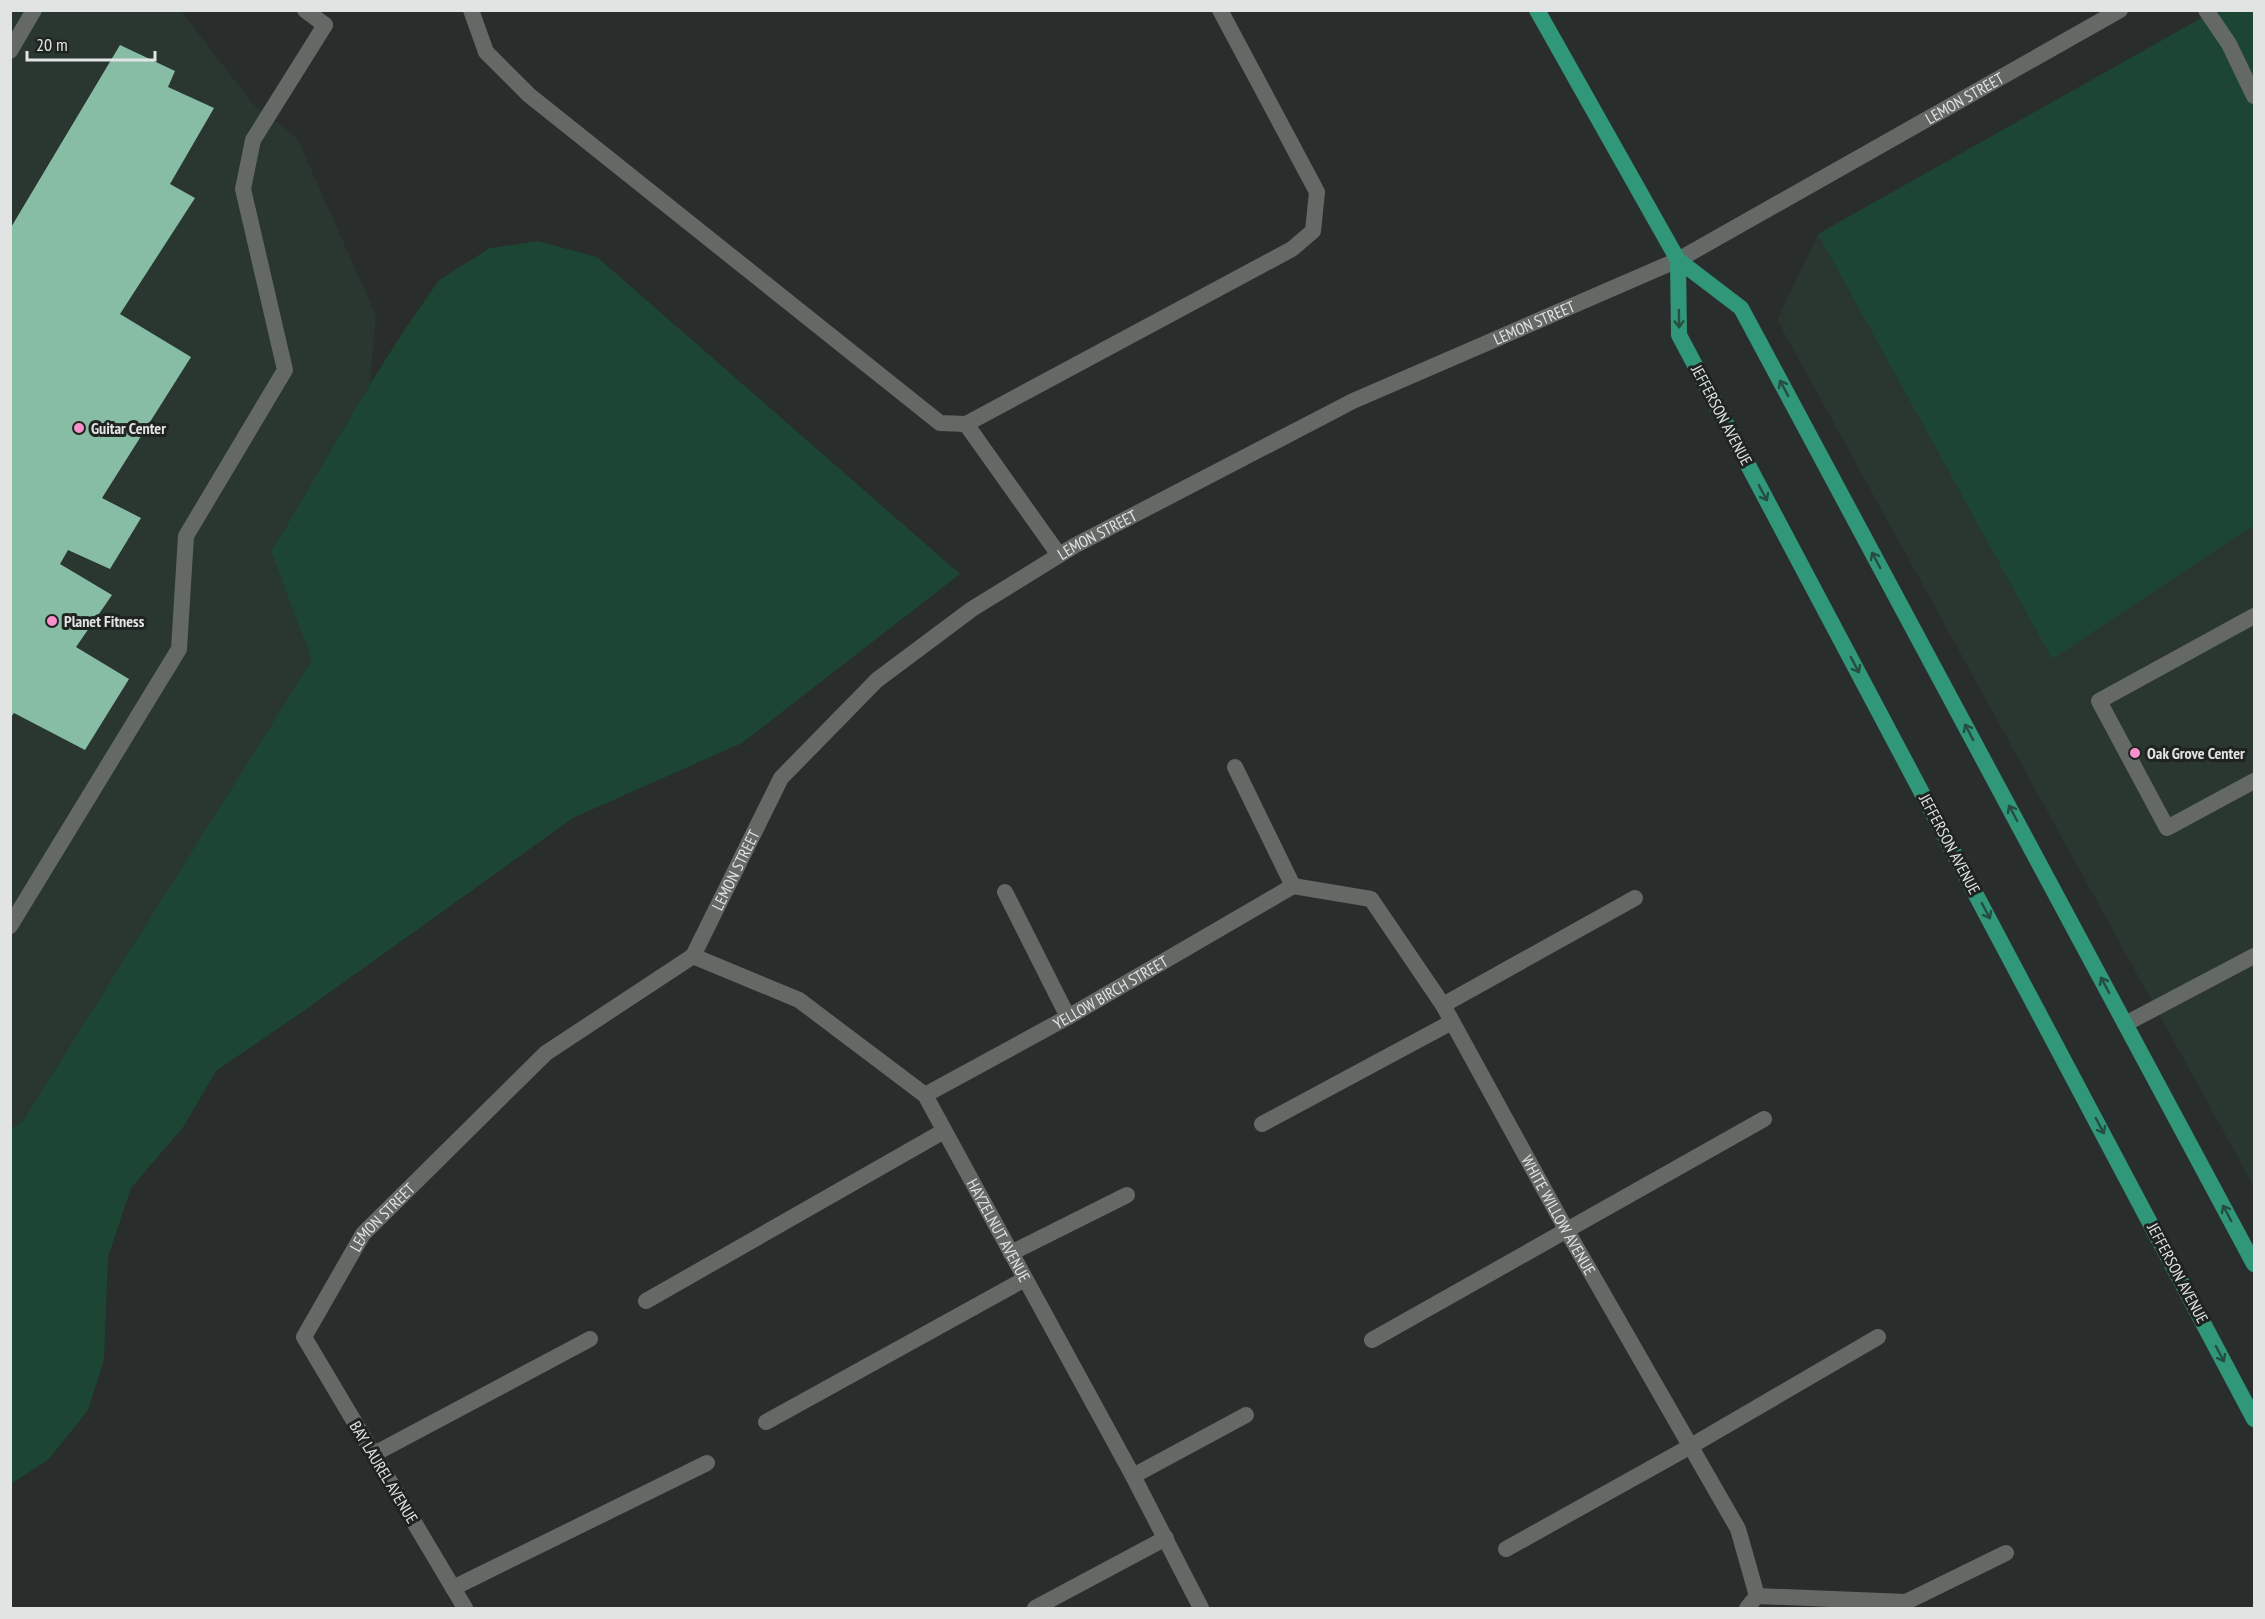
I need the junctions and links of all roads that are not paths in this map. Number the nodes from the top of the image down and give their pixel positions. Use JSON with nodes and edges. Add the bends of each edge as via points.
{"nodes":[{"id":1,"x":34,"y":10,"type":"edge"},
{"id":2,"x":304,"y":10,"type":"edge"},
{"id":3,"x":471,"y":10,"type":"edge"},
{"id":4,"x":1220,"y":10,"type":"edge"},
{"id":5,"x":1537,"y":10,"type":"edge"},
{"id":6,"x":2120,"y":10,"type":"edge"},
{"id":7,"x":2206,"y":10,"type":"edge"},
{"id":8,"x":10,"y":51,"type":"edge"},
{"id":9,"x":2254,"y":96,"type":"edge"},
{"id":10,"x":1678,"y":260,"type":"junction"},
{"id":11,"x":966,"y":424,"type":"junction"},
{"id":12,"x":1059,"y":555,"type":"junction"},
{"id":13,"x":2254,"y":616,"type":"edge"},
{"id":14,"x":1235,"y":767,"type":"dead end"},
{"id":15,"x":2254,"y":782,"type":"edge"},
{"id":16,"x":1293,"y":886,"type":"junction"},
{"id":17,"x":1005,"y":892,"type":"dead end"},
{"id":18,"x":1635,"y":898,"type":"dead end"},
{"id":19,"x":10,"y":926,"type":"edge"},
{"id":20,"x":693,"y":956,"type":"junction"},
{"id":21,"x":2254,"y":956,"type":"edge"},
{"id":22,"x":1443,"y":1005,"type":"junction"},
{"id":23,"x":1068,"y":1017,"type":"junction"},
{"id":24,"x":1452,"y":1022,"type":"junction"},
{"id":25,"x":2125,"y":1024,"type":"junction"},
{"id":26,"x":925,"y":1095,"type":"junction"},
{"id":27,"x":1764,"y":1119,"type":"dead end"},
{"id":28,"x":1262,"y":1124,"type":"dead end"},
{"id":29,"x":944,"y":1131,"type":"junction"},
{"id":30,"x":1127,"y":1195,"type":"dead end"},
{"id":31,"x":1567,"y":1231,"type":"junction"},
{"id":32,"x":1011,"y":1253,"type":"junction"},
{"id":33,"x":2254,"y":1264,"type":"edge"},
{"id":34,"x":1025,"y":1279,"type":"junction"},
{"id":35,"x":646,"y":1301,"type":"dead end"},
{"id":36,"x":304,"y":1336,"type":"joint"},
{"id":37,"x":1878,"y":1337,"type":"dead end"},
{"id":38,"x":590,"y":1339,"type":"dead end"},
{"id":39,"x":1372,"y":1340,"type":"dead end"},
{"id":40,"x":1246,"y":1415,"type":"dead end"},
{"id":41,"x":2254,"y":1419,"type":"edge"},
{"id":42,"x":766,"y":1422,"type":"dead end"},
{"id":43,"x":1690,"y":1446,"type":"junction"},
{"id":44,"x":374,"y":1454,"type":"junction"},
{"id":45,"x":707,"y":1463,"type":"dead end"},
{"id":46,"x":1133,"y":1476,"type":"junction"},
{"id":47,"x":1166,"y":1538,"type":"junction"},
{"id":48,"x":1506,"y":1549,"type":"dead end"},
{"id":49,"x":2006,"y":1553,"type":"dead end"},
{"id":50,"x":453,"y":1588,"type":"junction"},
{"id":51,"x":1752,"y":1602,"type":"edge"},
{"id":52,"x":465,"y":1608,"type":"edge"},
{"id":53,"x":1035,"y":1608,"type":"edge"},
{"id":54,"x":1201,"y":1608,"type":"edge"}],
"edges":[{"from":1,"to":8,"type":"street"},
{"from":2,"to":19,"type":"street","via":[[325,25],[253,140],[243,189],[285,370],[186,536],[179,649]]},
{"from":3,"to":11,"type":"street","via":[[486,52],[529,95],[940,423]]},
{"from":4,"to":11,"type":"street","via":[[1317,192],[1313,231],[1292,249]]},
{"from":5,"to":10,"type":"main road","name":"JEFFERSON AVENUE"},
{"from":6,"to":10,"type":"street","name":"LEMON STREET"},
{"from":7,"to":9,"type":"street","via":[[2229,44]]},
{"from":10,"to":12,"type":"street","name":"LEMON STREET","via":[[1353,401]]},
{"from":25,"to":10,"type":"main road","name":"JEFFERSON AVENUE","one_way":true,"via":[[1741,308]]},
{"from":10,"to":41,"type":"main road","name":"JEFFERSON AVENUE","one_way":true,"via":[[1679,335]]},
{"from":11,"to":12,"type":"street"},
{"from":12,"to":20,"type":"street","name":"LEMON STREET","via":[[972,609],[877,680],[781,778]]},
{"from":13,"to":15,"type":"street","via":[[2099,701],[2167,828]]},
{"from":14,"to":16,"type":"street"},
{"from":16,"to":22,"type":"street","name":"WHITE WILLOW AVENUE","via":[[1371,899]]},
{"from":16,"to":23,"type":"street","name":"YELLOW BIRCH STREET"},
{"from":17,"to":23,"type":"street"},
{"from":18,"to":22,"type":"street"},
{"from":20,"to":26,"type":"street","name":"HAYZELNUT AVENUE","via":[[799,1000]]},
{"from":20,"to":36,"type":"street","name":"LEMON STREET","via":[[546,1053],[363,1234]]},
{"from":21,"to":25,"type":"street"},
{"from":22,"to":24,"type":"street","name":"WHITE WILLOW AVENUE"},
{"from":23,"to":26,"type":"street","name":"YELLOW BIRCH STREET"},
{"from":24,"to":28,"type":"street"},
{"from":24,"to":31,"type":"street","name":"WHITE WILLOW AVENUE"},
{"from":33,"to":25,"type":"main road","name":"JEFFERSON AVENUE","one_way":true},
{"from":26,"to":29,"type":"street","name":"HAYZELNUT AVENUE"},
{"from":27,"to":31,"type":"street"},
{"from":29,"to":32,"type":"street","name":"HAYZELNUT AVENUE"},
{"from":29,"to":35,"type":"street"},
{"from":30,"to":32,"type":"street"},
{"from":31,"to":39,"type":"street"},
{"from":31,"to":43,"type":"street","name":"WHITE WILLOW AVENUE"},
{"from":32,"to":34,"type":"street","name":"HAYZELNUT AVENUE"},
{"from":34,"to":42,"type":"street"},
{"from":34,"to":46,"type":"street","name":"HAYZELNUT AVENUE"},
{"from":36,"to":44,"type":"street","name":"BAY LAUREL AVENUE"},
{"from":37,"to":43,"type":"street"},
{"from":38,"to":44,"type":"street"},
{"from":40,"to":46,"type":"street"},
{"from":43,"to":48,"type":"street"},
{"from":43,"to":51,"type":"street","name":"WHITE WILLOW AVENUE","via":[[1738,1529]]},
{"from":44,"to":50,"type":"street","name":"BAY LAUREL AVENUE"},
{"from":45,"to":50,"type":"street"},
{"from":46,"to":47,"type":"street","name":"HAYZELNUT AVENUE"},
{"from":47,"to":53,"type":"street"},
{"from":47,"to":54,"type":"street","name":"HAYZELNUT AVENUE"},
{"from":49,"to":51,"type":"street","via":[[1906,1602]]},
{"from":50,"to":52,"type":"street","name":"BAY LAUREL AVENUE"}]}
